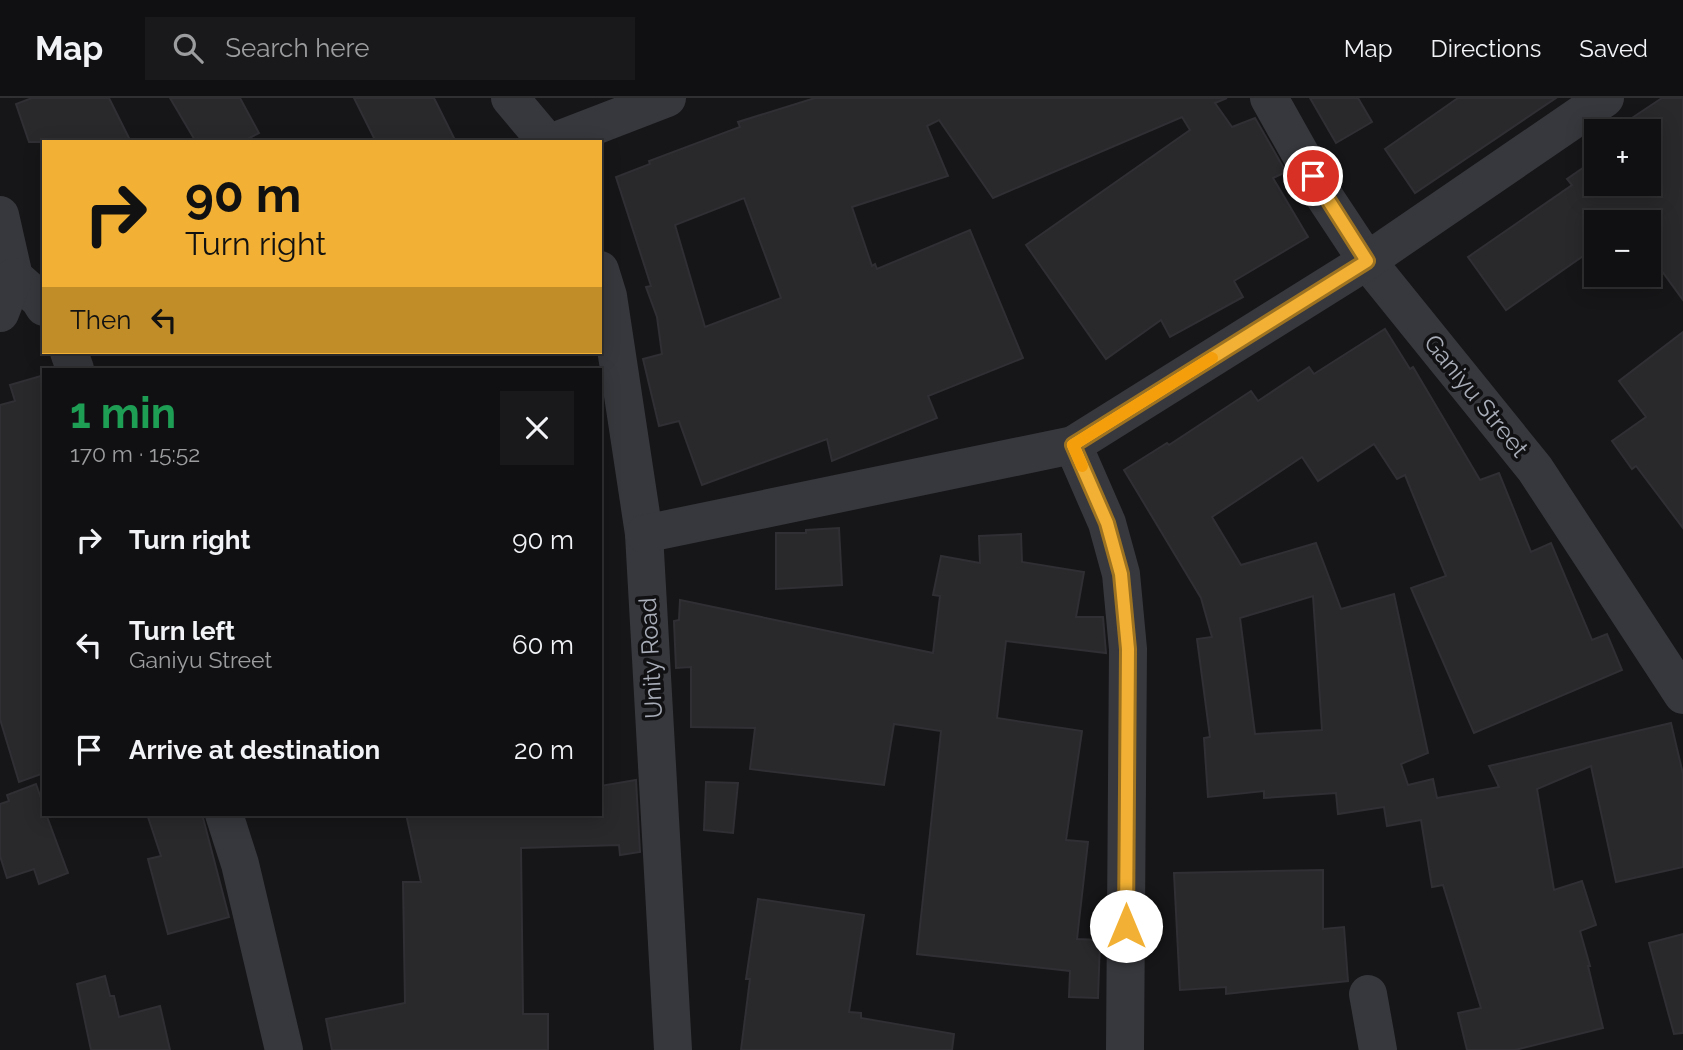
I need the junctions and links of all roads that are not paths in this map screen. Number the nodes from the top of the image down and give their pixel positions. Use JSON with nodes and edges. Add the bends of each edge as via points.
{"nodes":[{"id":1,"x":510,"y":98,"type":"edge"},
{"id":2,"x":667,"y":98,"type":"edge"},
{"id":3,"x":1269,"y":98,"type":"edge"},
{"id":4,"x":1605,"y":98,"type":"edge"},
{"id":5,"x":545,"y":140,"type":"edge"},
{"id":6,"x":558,"y":140,"type":"edge"},
{"id":7,"x":0,"y":215,"type":"edge"},
{"id":8,"x":1367,"y":261,"type":"junction"},
{"id":9,"x":602,"y":276,"type":"edge"},
{"id":10,"x":14,"y":277,"type":"junction"},
{"id":11,"x":42,"y":304,"type":"edge"},
{"id":12,"x":0,"y":313,"type":"edge"},
{"id":13,"x":1073,"y":445,"type":"junction"},
{"id":14,"x":644,"y":534,"type":"junction"},
{"id":15,"x":1683,"y":695,"type":"edge"},
{"id":16,"x":225,"y":816,"type":"edge"},
{"id":17,"x":1368,"y":994,"type":"dead end"},
{"id":18,"x":284,"y":1050,"type":"edge"},
{"id":19,"x":673,"y":1050,"type":"edge"},
{"id":20,"x":1125,"y":1050,"type":"edge"},
{"id":21,"x":1378,"y":1050,"type":"edge"}],
"edges":[{"from":1,"to":5,"type":"street"},
{"from":2,"to":6,"type":"street"},
{"from":3,"to":8,"type":"street","name":"Ganiyu Street"},
{"from":4,"to":8,"type":"street"},
{"from":7,"to":10,"type":"street"},
{"from":8,"to":13,"type":"street"},
{"from":8,"to":15,"type":"street","name":"Ganiyu Street","via":[[1535,470]]},
{"from":9,"to":14,"type":"street","name":"Unity Road"},
{"from":10,"to":11,"type":"street"},
{"from":10,"to":12,"type":"street"},
{"from":13,"to":14,"type":"street"},
{"from":13,"to":20,"type":"street","via":[[1107,523],[1121,574],[1128,649]]},
{"from":14,"to":19,"type":"street","name":"Unity Road"},
{"from":16,"to":18,"type":"street"},
{"from":17,"to":21,"type":"street"}]}
